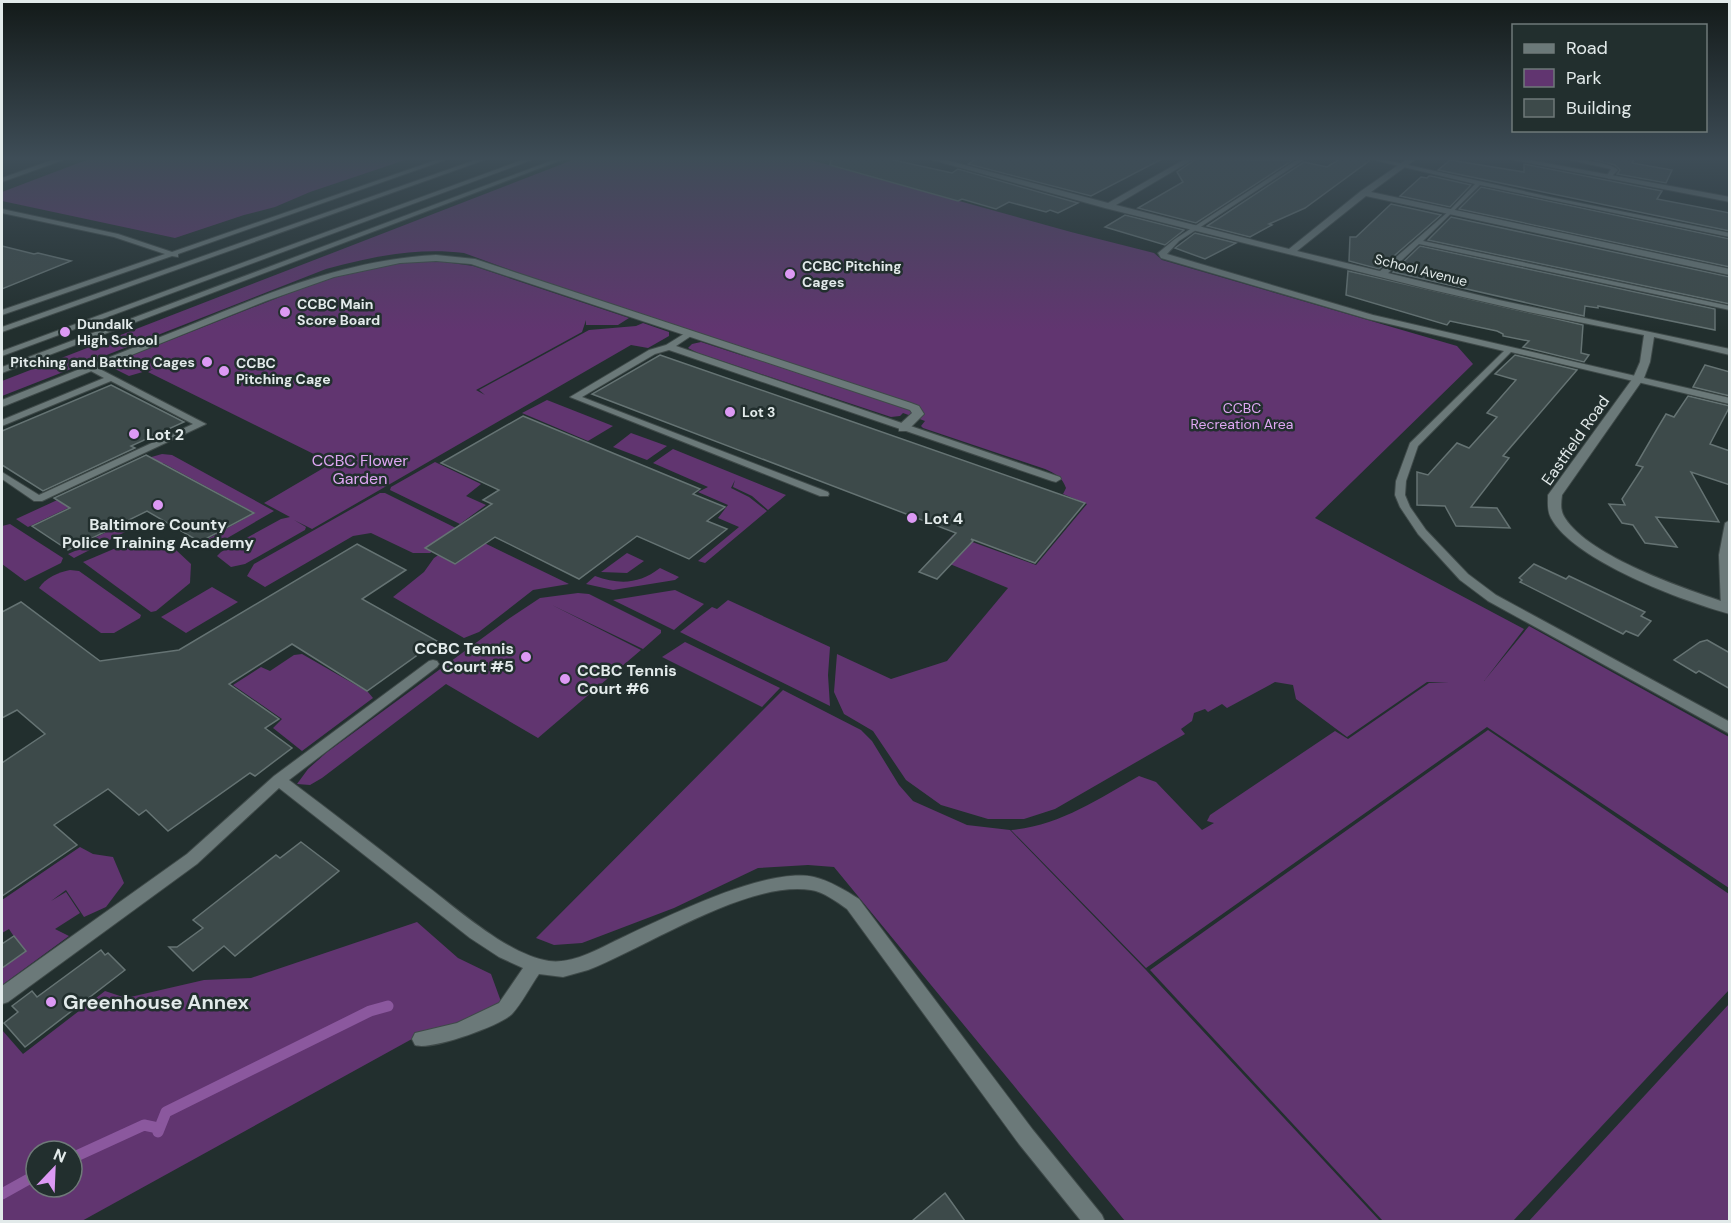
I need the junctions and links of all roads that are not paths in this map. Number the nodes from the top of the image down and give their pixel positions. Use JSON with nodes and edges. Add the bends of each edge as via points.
{"nodes":[{"id":1,"x":26,"y":216,"type":"edge"},
{"id":2,"x":282,"y":216,"type":"edge"},
{"id":3,"x":322,"y":216,"type":"edge"},
{"id":4,"x":376,"y":216,"type":"edge"},
{"id":5,"x":410,"y":216,"type":"edge"},
{"id":6,"x":1147,"y":216,"type":"edge"},
{"id":7,"x":1216,"y":216,"type":"edge"},
{"id":8,"x":1335,"y":216,"type":"edge"},
{"id":9,"x":1447,"y":216,"type":"edge"},
{"id":10,"x":1470,"y":216,"type":"edge"},
{"id":11,"x":1635,"y":216,"type":"edge"},
{"id":12,"x":1196,"y":229,"type":"junction"},
{"id":13,"x":1730,"y":235,"type":"edge"},
{"id":14,"x":1418,"y":242,"type":"junction"},
{"id":15,"x":1290,"y":252,"type":"junction"},
{"id":16,"x":173,"y":254,"type":"junction"},
{"id":17,"x":194,"y":261,"type":"junction"},
{"id":18,"x":203,"y":265,"type":"dead end"},
{"id":19,"x":212,"y":269,"type":"dead end"},
{"id":20,"x":1730,"y":272,"type":"edge"},
{"id":21,"x":222,"y":273,"type":"junction"},
{"id":22,"x":1382,"y":274,"type":"junction"},
{"id":23,"x":241,"y":280,"type":"junction"},
{"id":24,"x":1730,"y":308,"type":"edge"},
{"id":25,"x":2,"y":314,"type":"edge"},
{"id":26,"x":2,"y":330,"type":"edge"},
{"id":27,"x":1649,"y":333,"type":"junction"},
{"id":28,"x":690,"y":334,"type":"junction"},
{"id":29,"x":669,"y":347,"type":"junction"},
{"id":30,"x":1510,"y":349,"type":"junction"},
{"id":31,"x":1730,"y":352,"type":"edge"},
{"id":32,"x":2,"y":354,"type":"edge"},
{"id":33,"x":92,"y":368,"type":"junction"},
{"id":34,"x":2,"y":370,"type":"edge"},
{"id":35,"x":112,"y":378,"type":"junction"},
{"id":36,"x":1638,"y":378,"type":"junction"},
{"id":37,"x":1730,"y":401,"type":"edge"},
{"id":38,"x":2,"y":404,"type":"edge"},
{"id":39,"x":2,"y":423,"type":"edge"},
{"id":40,"x":903,"y":428,"type":"junction"},
{"id":41,"x":2,"y":475,"type":"edge"},
{"id":42,"x":1056,"y":479,"type":"dead end"},
{"id":43,"x":824,"y":494,"type":"dead end"},
{"id":44,"x":1730,"y":523,"type":"edge"},
{"id":45,"x":1728,"y":609,"type":"edge"},
{"id":46,"x":433,"y":664,"type":"dead end"},
{"id":47,"x":1730,"y":729,"type":"edge"},
{"id":48,"x":279,"y":780,"type":"junction"},
{"id":49,"x":535,"y":965,"type":"junction"},
{"id":50,"x":2,"y":996,"type":"edge"},
{"id":51,"x":420,"y":1039,"type":"dead end"},
{"id":52,"x":1095,"y":1221,"type":"edge"}],
"edges":[{"from":1,"to":16,"type":"lane","via":[[116,235]]},
{"from":2,"to":16,"type":"lane"},
{"from":3,"to":17,"type":"lane"},
{"from":4,"to":21,"type":"lane"},
{"from":5,"to":23,"type":"lane"},
{"from":6,"to":12,"type":"street","name":"School Avenue"},
{"from":7,"to":12,"type":"lane"},
{"from":8,"to":15,"type":"street"},
{"from":9,"to":14,"type":"lane"},
{"from":10,"to":20,"type":"street"},
{"from":11,"to":13,"type":"lane"},
{"from":12,"to":15,"type":"street","name":"School Avenue"},
{"from":12,"to":30,"type":"lane","via":[[1164,249],[1164,256],[1371,317]]},
{"from":14,"to":22,"type":"lane"},
{"from":14,"to":24,"type":"lane"},
{"from":15,"to":22,"type":"street","name":"School Avenue"},
{"from":16,"to":17,"type":"lane"},
{"from":16,"to":25,"type":"lane"},
{"from":17,"to":18,"type":"lane"},
{"from":17,"to":26,"type":"lane"},
{"from":19,"to":21,"type":"lane"},
{"from":21,"to":23,"type":"lane"},
{"from":21,"to":32,"type":"lane"},
{"from":22,"to":27,"type":"street","name":"School Avenue"},
{"from":23,"to":34,"type":"lane"},
{"from":27,"to":31,"type":"street","name":"School Avenue"},
{"from":27,"to":36,"type":"street","name":"Eastfield Road"},
{"from":28,"to":29,"type":"lane"},
{"from":28,"to":33,"type":"street","via":[[472,261],[421,258],[364,265],[320,277]]},
{"from":28,"to":40,"type":"street","via":[[915,408],[918,414]]},
{"from":29,"to":40,"type":"lane"},
{"from":29,"to":43,"type":"lane","via":[[652,352],[575,397]]},
{"from":30,"to":36,"type":"lane"},
{"from":30,"to":47,"type":"lane","via":[[1413,446],[1401,481],[1400,495],[1405,507],[1422,532],[1464,577],[1492,598]]},
{"from":33,"to":35,"type":"lane"},
{"from":33,"to":38,"type":"street"},
{"from":35,"to":39,"type":"lane"},
{"from":35,"to":41,"type":"lane","via":[[201,424],[38,499]]},
{"from":36,"to":37,"type":"lane"},
{"from":36,"to":45,"type":"street","name":"Eastfield Road","via":[[1555,495],[1559,520],[1593,549],[1670,587]]},
{"from":40,"to":42,"type":"lane"},
{"from":44,"to":45,"type":"lane","via":[[1723,560]]},
{"from":46,"to":48,"type":"lane"},
{"from":48,"to":49,"type":"lane","via":[[476,933]]},
{"from":48,"to":50,"type":"lane","via":[[192,859]]},
{"from":49,"to":51,"type":"lane","via":[[505,1009],[458,1031]]},
{"from":49,"to":52,"type":"lane","via":[[560,969],[588,962],[752,890],[795,882],[828,889],[853,904],[1026,1137]]}]}
